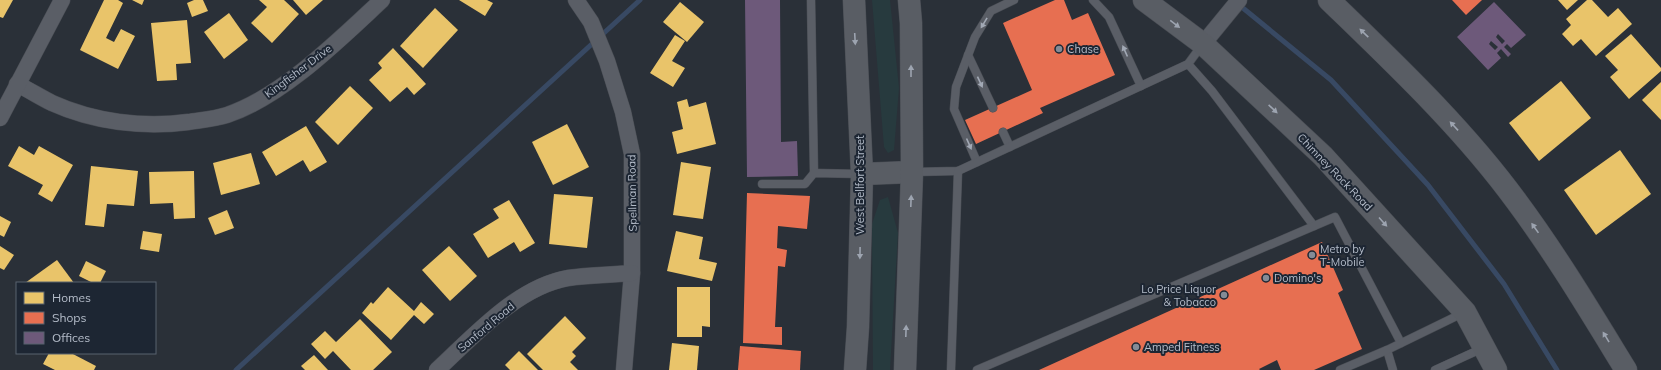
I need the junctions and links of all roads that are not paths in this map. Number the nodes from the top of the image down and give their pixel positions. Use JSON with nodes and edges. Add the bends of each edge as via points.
{"nodes":[{"id":1,"x":62,"y":0,"type":"edge"},
{"id":2,"x":382,"y":0,"type":"edge"},
{"id":3,"x":576,"y":0,"type":"edge"},
{"id":4,"x":811,"y":0,"type":"edge"},
{"id":5,"x":854,"y":0,"type":"edge"},
{"id":6,"x":909,"y":0,"type":"edge"},
{"id":7,"x":919,"y":0,"type":"edge"},
{"id":8,"x":1014,"y":0,"type":"edge"},
{"id":9,"x":1093,"y":0,"type":"edge"},
{"id":10,"x":1144,"y":0,"type":"edge"},
{"id":11,"x":1239,"y":0,"type":"edge"},
{"id":12,"x":1329,"y":0,"type":"edge"},
{"id":13,"x":911,"y":24,"type":"junction"},
{"id":14,"x":1203,"y":44,"type":"junction"},
{"id":15,"x":968,"y":56,"type":"junction"},
{"id":16,"x":1188,"y":64,"type":"junction"},
{"id":17,"x":17,"y":84,"type":"junction"},
{"id":18,"x":1141,"y":86,"type":"junction"},
{"id":19,"x":993,"y":108,"type":"dead end"},
{"id":20,"x":0,"y":118,"type":"edge"},
{"id":21,"x":1003,"y":132,"type":"dead end"},
{"id":22,"x":1010,"y":147,"type":"junction"},
{"id":23,"x":977,"y":162,"type":"junction"},
{"id":24,"x":958,"y":171,"type":"junction"},
{"id":25,"x":912,"y":172,"type":"junction"},
{"id":26,"x":814,"y":173,"type":"junction"},
{"id":27,"x":862,"y":174,"type":"junction"},
{"id":28,"x":762,"y":184,"type":"dead end"},
{"id":29,"x":1314,"y":226,"type":"junction"},
{"id":30,"x":632,"y":274,"type":"junction"},
{"id":31,"x":1465,"y":312,"type":"junction"},
{"id":32,"x":1401,"y":343,"type":"junction"},
{"id":33,"x":1484,"y":348,"type":"junction"},
{"id":34,"x":1387,"y":350,"type":"junction"},
{"id":35,"x":437,"y":370,"type":"edge"},
{"id":36,"x":624,"y":370,"type":"edge"},
{"id":37,"x":855,"y":370,"type":"edge"},
{"id":38,"x":905,"y":370,"type":"edge"},
{"id":39,"x":951,"y":370,"type":"edge"},
{"id":40,"x":977,"y":370,"type":"edge"},
{"id":41,"x":1340,"y":370,"type":"edge"},
{"id":42,"x":1393,"y":370,"type":"edge"},
{"id":43,"x":1435,"y":370,"type":"edge"},
{"id":44,"x":1496,"y":370,"type":"edge"},
{"id":45,"x":1626,"y":370,"type":"edge"}],
"edges":[{"from":1,"to":17,"type":"street"},
{"from":2,"to":17,"type":"street","name":"Kingfisher Drive","via":[[328,50],[281,86],[227,115],[178,123],[128,123],[73,111]]},
{"from":3,"to":30,"type":"street","name":"Spellman Road","via":[[591,22],[607,61],[623,112],[632,154]]},
{"from":4,"to":26,"type":"lane"},
{"from":5,"to":27,"type":"main road","name":"West Bellfort Street","one_way":true},
{"from":6,"to":13,"type":"main road"},
{"from":7,"to":13,"type":"main road"},
{"from":8,"to":15,"type":"lane","one_way":true,"via":[[991,11],[975,37]]},
{"from":18,"to":9,"type":"lane","one_way":true,"via":[[1109,17]]},
{"from":10,"to":14,"type":"main road","name":"Chimney Rock Road","one_way":true},
{"from":11,"to":14,"type":"street"},
{"from":45,"to":12,"type":"main road","one_way":true,"via":[[1571,280],[1517,201],[1454,125],[1402,70]]},
{"from":25,"to":13,"type":"main road","one_way":true},
{"from":14,"to":16,"type":"lane"},
{"from":14,"to":31,"type":"main road","name":"Chimney Rock Road","one_way":true,"via":[[1323,156]]},
{"from":15,"to":19,"type":"lane","one_way":true},
{"from":15,"to":23,"type":"lane","one_way":true,"via":[[956,87],[954,109]]},
{"from":16,"to":18,"type":"lane"},
{"from":16,"to":29,"type":"lane","via":[[1212,91]]},
{"from":17,"to":20,"type":"street"},
{"from":18,"to":22,"type":"lane"},
{"from":21,"to":22,"type":"lane"},
{"from":22,"to":23,"type":"lane"},
{"from":23,"to":24,"type":"lane"},
{"from":24,"to":25,"type":"lane"},
{"from":24,"to":39,"type":"lane"},
{"from":25,"to":27,"type":"main road"},
{"from":38,"to":25,"type":"main road","one_way":true},
{"from":26,"to":27,"type":"lane"},
{"from":26,"to":28,"type":"lane","via":[[805,184]]},
{"from":27,"to":37,"type":"main road","name":"West Bellfort Street","one_way":true},
{"from":29,"to":32,"type":"lane","via":[[1335,217]]},
{"from":29,"to":40,"type":"lane"},
{"from":30,"to":35,"type":"street","name":"Sanford Road","via":[[568,278],[550,283],[503,310]]},
{"from":30,"to":36,"type":"street","name":"Spellman Road"},
{"from":31,"to":32,"type":"lane"},
{"from":31,"to":33,"type":"main road","name":"Chimney Rock Road"},
{"from":32,"to":34,"type":"lane"},
{"from":33,"to":43,"type":"lane"},
{"from":33,"to":44,"type":"main road","name":"Chimney Rock Road"},
{"from":34,"to":41,"type":"lane"},
{"from":34,"to":42,"type":"lane"}]}
